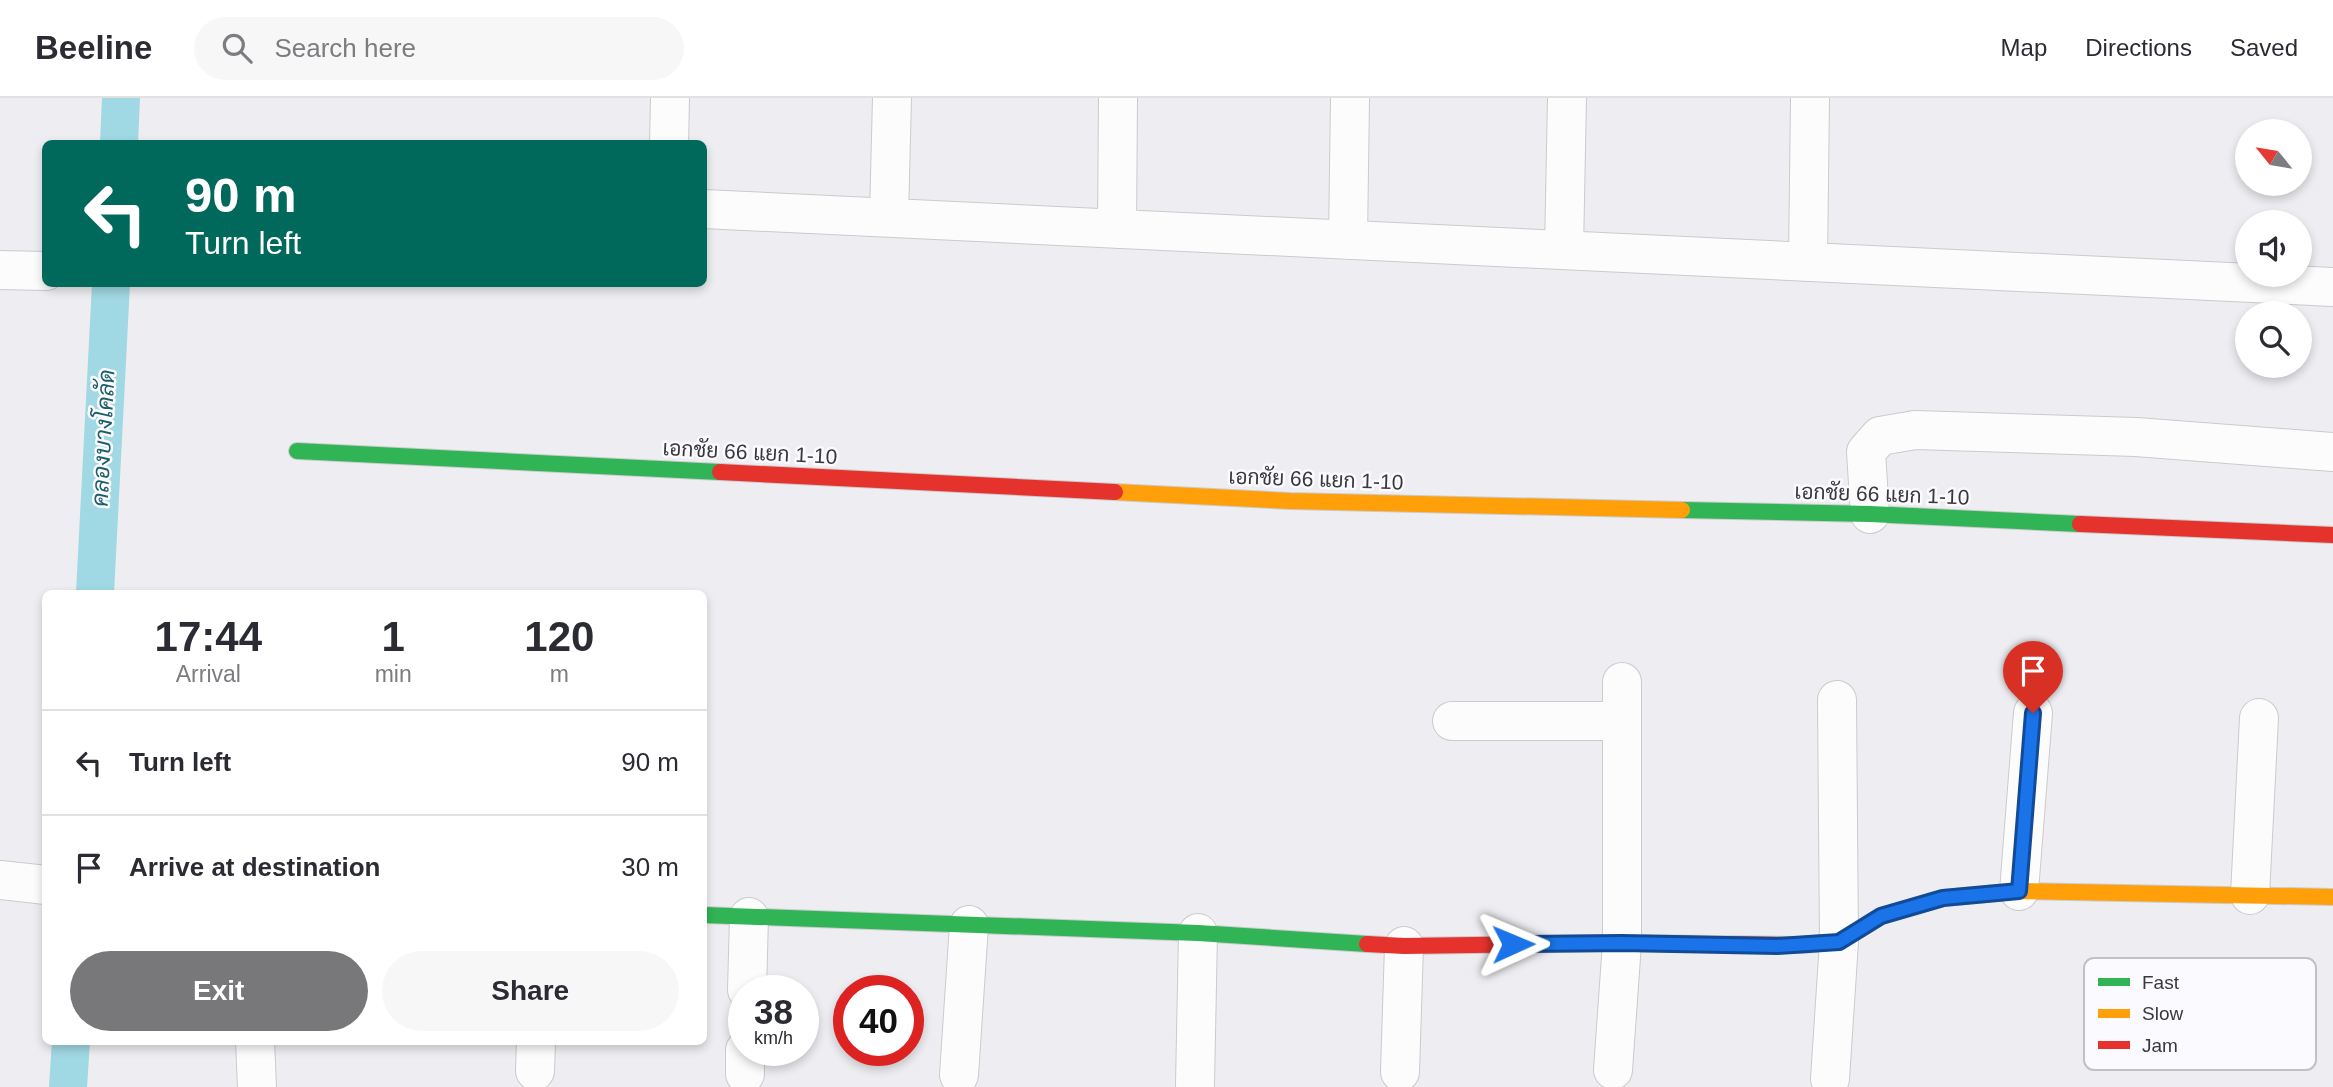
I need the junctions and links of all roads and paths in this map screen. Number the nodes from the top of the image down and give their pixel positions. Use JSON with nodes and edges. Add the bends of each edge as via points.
{"nodes":[{"id":1,"x":670,"y":98,"type":"edge"},
{"id":2,"x":892,"y":98,"type":"edge"},
{"id":3,"x":1118,"y":98,"type":"edge"},
{"id":4,"x":1350,"y":98,"type":"edge"},
{"id":5,"x":1567,"y":98,"type":"edge"},
{"id":6,"x":1810,"y":98,"type":"edge"},
{"id":7,"x":669,"y":140,"type":"edge"},
{"id":8,"x":707,"y":209,"type":"edge"},
{"id":9,"x":889,"y":217,"type":"junction"},
{"id":10,"x":1117,"y":229,"type":"junction"},
{"id":11,"x":1348,"y":240,"type":"junction"},
{"id":12,"x":1564,"y":250,"type":"junction"},
{"id":13,"x":1808,"y":262,"type":"junction"},
{"id":14,"x":0,"y":270,"type":"edge"},
{"id":15,"x":42,"y":271,"type":"edge"},
{"id":16,"x":2333,"y":288,"type":"edge"},
{"id":17,"x":297,"y":451,"type":"dead end"},
{"id":18,"x":2333,"y":452,"type":"edge"},
{"id":19,"x":1870,"y":514,"type":"junction"},
{"id":20,"x":2333,"y":535,"type":"edge"},
{"id":21,"x":1622,"y":682,"type":"dead end"},
{"id":22,"x":1837,"y":700,"type":"dead end"},
{"id":23,"x":2033,"y":713,"type":"dead end"},
{"id":24,"x":2259,"y":718,"type":"dead end"},
{"id":25,"x":1452,"y":721,"type":"dead end"},
{"id":26,"x":1622,"y":722,"type":"junction"},
{"id":27,"x":0,"y":880,"type":"edge"},
{"id":28,"x":42,"y":885,"type":"edge"},
{"id":29,"x":2019,"y":891,"type":"junction"},
{"id":30,"x":2250,"y":895,"type":"junction"},
{"id":31,"x":2333,"y":897,"type":"edge"},
{"id":32,"x":707,"y":915,"type":"edge"},
{"id":33,"x":749,"y":917,"type":"junction"},
{"id":34,"x":969,"y":925,"type":"junction"},
{"id":35,"x":1198,"y":933,"type":"junction"},
{"id":36,"x":1839,"y":942,"type":"junction"},
{"id":37,"x":1622,"y":943,"type":"junction"},
{"id":38,"x":1404,"y":946,"type":"junction"},
{"id":39,"x":747,"y":975,"type":"edge"},
{"id":40,"x":256,"y":1045,"type":"edge"},
{"id":41,"x":1613,"y":1070,"type":"dead end"},
{"id":42,"x":1400,"y":1072,"type":"dead end"},
{"id":43,"x":959,"y":1075,"type":"dead end"},
{"id":44,"x":1830,"y":1079,"type":"dead end"},
{"id":45,"x":1195,"y":1085,"type":"dead end"},
{"id":46,"x":257,"y":1087,"type":"edge"}],
"edges":[{"from":1,"to":7,"type":"street"},
{"from":2,"to":9,"type":"street"},
{"from":3,"to":10,"type":"street"},
{"from":4,"to":11,"type":"street"},
{"from":5,"to":12,"type":"street"},
{"from":6,"to":13,"type":"street"},
{"from":8,"to":9,"type":"street"},
{"from":9,"to":10,"type":"street"},
{"from":10,"to":11,"type":"street"},
{"from":11,"to":12,"type":"street"},
{"from":12,"to":13,"type":"street"},
{"from":13,"to":16,"type":"street"},
{"from":14,"to":15,"type":"street"},
{"from":17,"to":19,"type":"street","name":"เอกชัย 66 แยก 1-10","via":[[1290,501]]},
{"from":18,"to":19,"type":"street","via":[[2136,437],[1915,430],[1880,436],[1866,452]]},
{"from":19,"to":20,"type":"street","name":"เอกชัย 66 แยก 1-10"},
{"from":21,"to":26,"type":"street"},
{"from":22,"to":36,"type":"street"},
{"from":23,"to":29,"type":"street"},
{"from":24,"to":30,"type":"street"},
{"from":25,"to":26,"type":"street"},
{"from":26,"to":37,"type":"street"},
{"from":27,"to":28,"type":"street"},
{"from":29,"to":30,"type":"street"},
{"from":29,"to":36,"type":"street","via":[[1943,898],[1881,916]]},
{"from":30,"to":31,"type":"street"},
{"from":32,"to":33,"type":"street"},
{"from":33,"to":34,"type":"street"},
{"from":33,"to":39,"type":"street"},
{"from":34,"to":35,"type":"street"},
{"from":34,"to":43,"type":"street"},
{"from":35,"to":38,"type":"street"},
{"from":35,"to":45,"type":"street"},
{"from":36,"to":37,"type":"street","via":[[1777,946]]},
{"from":36,"to":44,"type":"street"},
{"from":37,"to":38,"type":"street"},
{"from":37,"to":41,"type":"street"},
{"from":38,"to":42,"type":"street"},
{"from":40,"to":46,"type":"street"}]}
